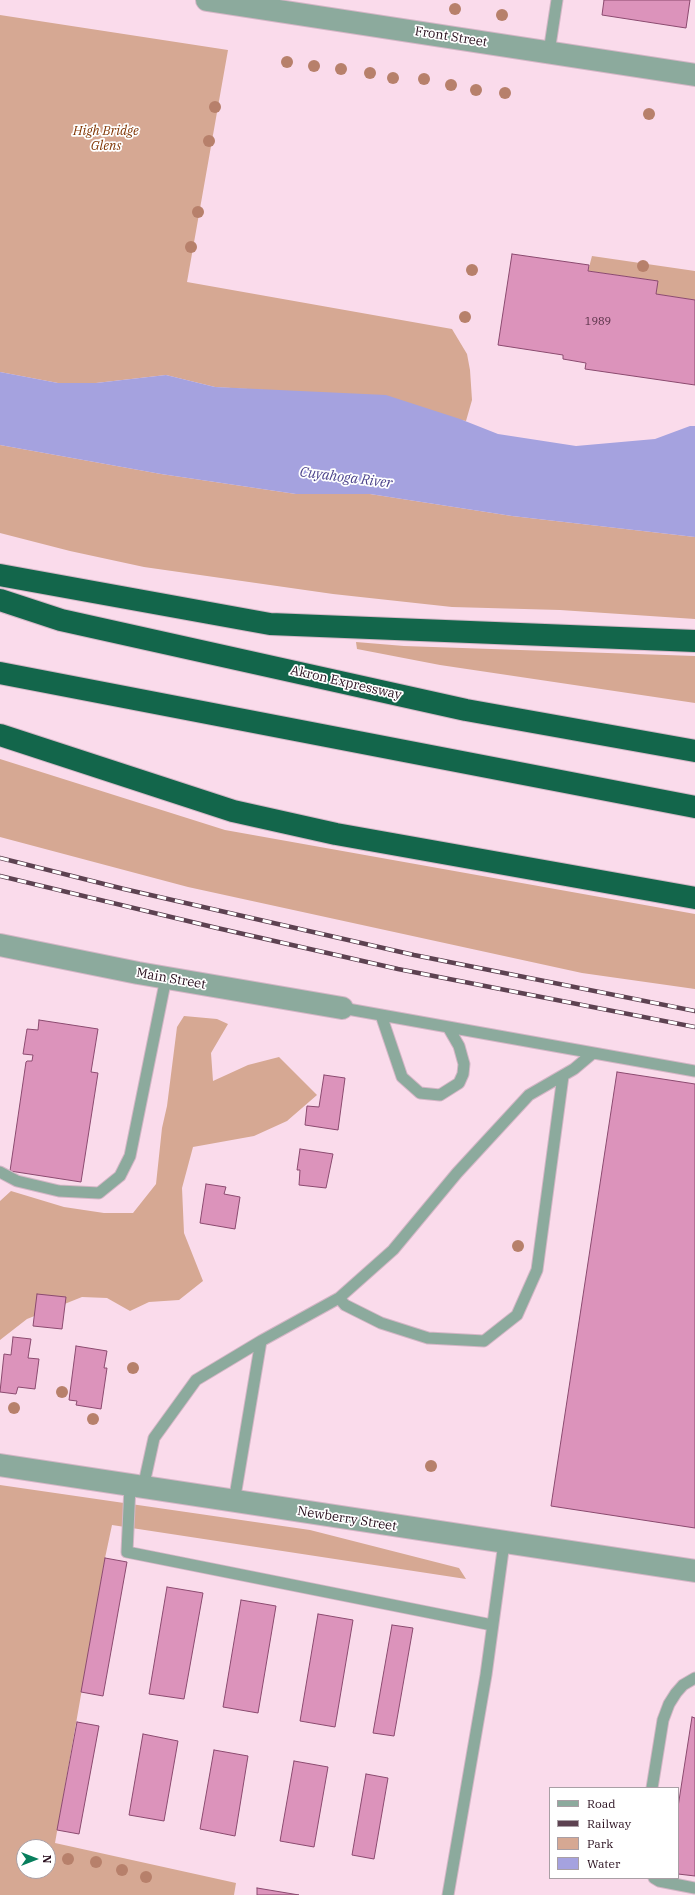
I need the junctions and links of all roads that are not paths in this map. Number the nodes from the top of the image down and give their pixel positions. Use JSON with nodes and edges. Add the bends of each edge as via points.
{"nodes":[{"id":1,"x":207,"y":0,"type":"edge"},
{"id":2,"x":557,"y":0,"type":"edge"},
{"id":3,"x":549,"y":52,"type":"junction"},
{"id":4,"x":695,"y":75,"type":"edge"},
{"id":5,"x":0,"y":575,"type":"edge"},
{"id":6,"x":0,"y":600,"type":"edge"},
{"id":7,"x":695,"y":641,"type":"edge"},
{"id":8,"x":0,"y":674,"type":"edge"},
{"id":9,"x":0,"y":735,"type":"edge"},
{"id":10,"x":695,"y":751,"type":"edge"},
{"id":11,"x":695,"y":807,"type":"edge"},
{"id":12,"x":695,"y":898,"type":"edge"},
{"id":13,"x":0,"y":946,"type":"edge"},
{"id":14,"x":166,"y":978,"type":"junction"},
{"id":15,"x":342,"y":1008,"type":"joint"},
{"id":16,"x":381,"y":1015,"type":"junction"},
{"id":17,"x":448,"y":1027,"type":"junction"},
{"id":18,"x":593,"y":1053,"type":"junction"},
{"id":19,"x":695,"y":1071,"type":"edge"},
{"id":20,"x":563,"y":1076,"type":"junction"},
{"id":21,"x":0,"y":1172,"type":"edge"},
{"id":22,"x":339,"y":1298,"type":"junction"},
{"id":23,"x":262,"y":1341,"type":"junction"},
{"id":24,"x":0,"y":1465,"type":"edge"},
{"id":25,"x":136,"y":1487,"type":"junction"},
{"id":26,"x":234,"y":1502,"type":"junction"},
{"id":27,"x":504,"y":1543,"type":"junction"},
{"id":28,"x":695,"y":1571,"type":"edge"},
{"id":29,"x":492,"y":1625,"type":"junction"},
{"id":30,"x":695,"y":1678,"type":"edge"},
{"id":31,"x":652,"y":1787,"type":"edge"},
{"id":32,"x":656,"y":1879,"type":"edge"},
{"id":33,"x":695,"y":1888,"type":"edge"},
{"id":34,"x":448,"y":1895,"type":"edge"}],
"edges":[{"from":1,"to":3,"type":"street","name":"Front Street"},
{"from":2,"to":3,"type":"lane"},
{"from":3,"to":4,"type":"street","name":"Front Street"},
{"from":5,"to":7,"type":"highway","via":[[270,624]]},
{"from":6,"to":10,"type":"highway","name":"Akron Expressway","via":[[61,620],[466,710]]},
{"from":8,"to":11,"type":"highway"},
{"from":9,"to":12,"type":"highway","via":[[233,811],[336,834]]},
{"from":13,"to":14,"type":"street","name":"Main Street"},
{"from":14,"to":15,"type":"street","name":"Main Street"},
{"from":14,"to":21,"type":"lane","via":[[130,1156],[120,1176],[99,1192],[59,1191],[17,1181]]},
{"from":15,"to":16,"type":"lane"},
{"from":16,"to":17,"type":"lane"},
{"from":16,"to":17,"type":"lane","via":[[402,1077],[420,1093],[440,1095],[459,1083],[463,1074],[464,1064],[459,1046]]},
{"from":17,"to":18,"type":"lane"},
{"from":18,"to":19,"type":"lane"},
{"from":18,"to":20,"type":"lane"},
{"from":20,"to":22,"type":"lane","via":[[529,1095],[457,1173],[392,1250]]},
{"from":20,"to":22,"type":"lane","via":[[537,1270],[517,1315],[484,1341],[428,1338],[381,1323],[345,1304]]},
{"from":22,"to":23,"type":"lane"},
{"from":23,"to":25,"type":"lane","via":[[196,1380],[154,1438]]},
{"from":23,"to":26,"type":"lane"},
{"from":24,"to":25,"type":"street","name":"Newberry Street"},
{"from":25,"to":26,"type":"street","name":"Newberry Street"},
{"from":25,"to":29,"type":"lane","via":[[128,1552]]},
{"from":26,"to":27,"type":"street","name":"Newberry Street"},
{"from":27,"to":28,"type":"street","name":"Newberry Street"},
{"from":27,"to":29,"type":"lane"},
{"from":29,"to":34,"type":"lane","via":[[486,1676]]},
{"from":30,"to":31,"type":"lane","via":[[683,1685],[669,1704],[663,1720]]},
{"from":32,"to":33,"type":"lane"}]}
